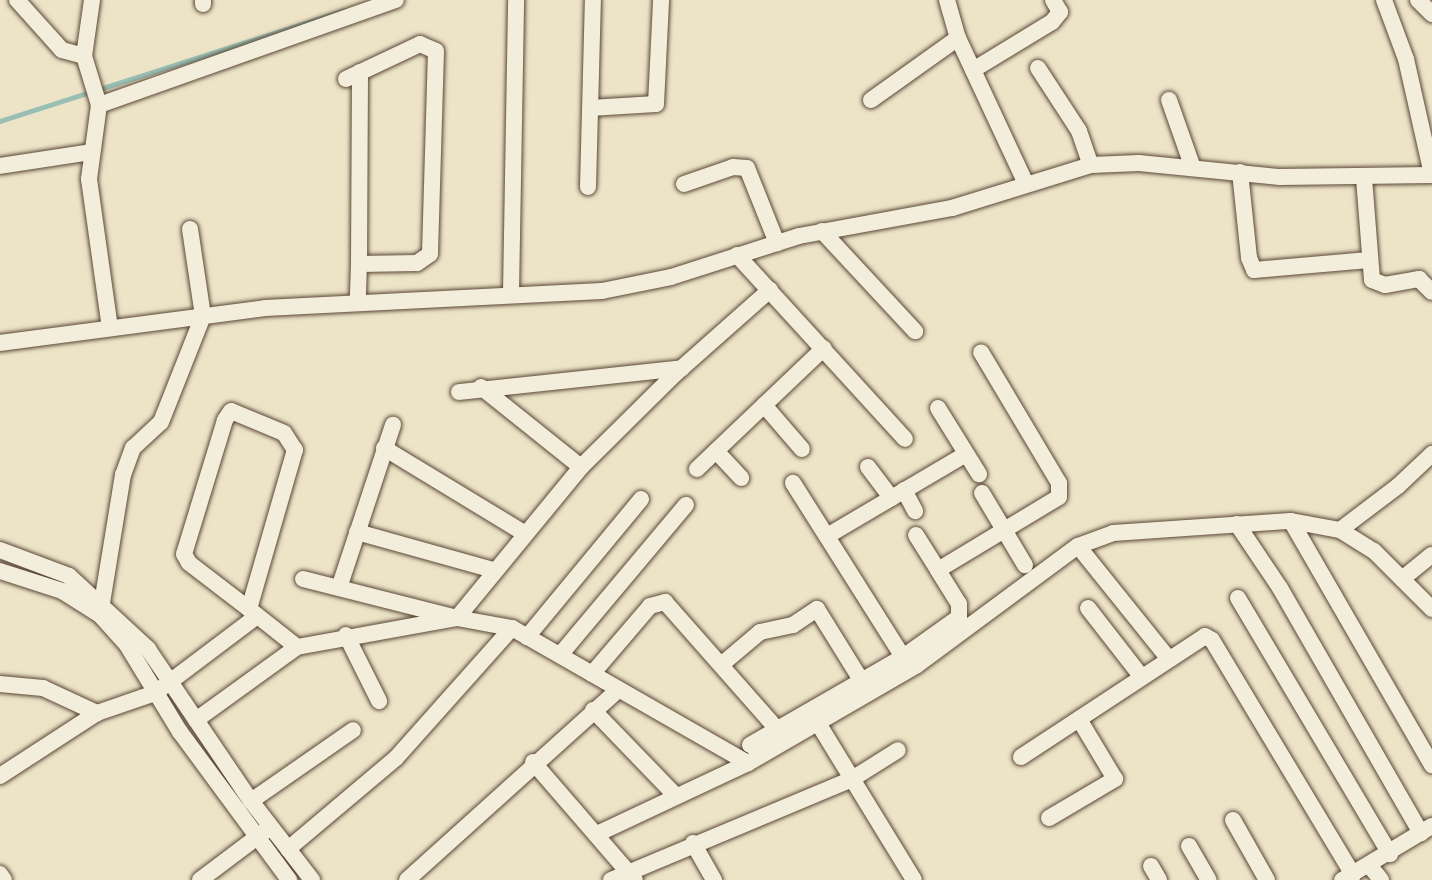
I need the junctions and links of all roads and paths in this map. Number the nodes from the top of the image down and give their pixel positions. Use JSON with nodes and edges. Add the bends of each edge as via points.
{"nodes":[{"id":1,"x":17,"y":0,"type":"edge"},
{"id":2,"x":92,"y":0,"type":"edge"},
{"id":3,"x":396,"y":0,"type":"edge"},
{"id":4,"x":516,"y":0,"type":"edge"},
{"id":5,"x":593,"y":0,"type":"edge"},
{"id":6,"x":661,"y":0,"type":"edge"},
{"id":7,"x":947,"y":0,"type":"edge"},
{"id":8,"x":1053,"y":0,"type":"edge"},
{"id":9,"x":1384,"y":0,"type":"edge"},
{"id":10,"x":1418,"y":0,"type":"edge"},
{"id":11,"x":1432,"y":14,"type":"edge"},
{"id":12,"x":958,"y":38,"type":"junction"},
{"id":13,"x":85,"y":62,"type":"junction"},
{"id":14,"x":1038,"y":68,"type":"dead end"},
{"id":15,"x":972,"y":70,"type":"junction"},
{"id":16,"x":871,"y":100,"type":"dead end"},
{"id":17,"x":1169,"y":100,"type":"dead end"},
{"id":18,"x":98,"y":101,"type":"junction"},
{"id":19,"x":590,"y":108,"type":"junction"},
{"id":20,"x":91,"y":152,"type":"junction"},
{"id":21,"x":1091,"y":165,"type":"junction"},
{"id":22,"x":0,"y":166,"type":"edge"},
{"id":23,"x":1193,"y":168,"type":"junction"},
{"id":24,"x":1240,"y":172,"type":"junction"},
{"id":25,"x":1432,"y":174,"type":"edge"},
{"id":26,"x":1364,"y":178,"type":"junction"},
{"id":27,"x":684,"y":184,"type":"dead end"},
{"id":28,"x":1026,"y":184,"type":"junction"},
{"id":29,"x":588,"y":187,"type":"dead end"},
{"id":30,"x":190,"y":229,"type":"dead end"},
{"id":31,"x":822,"y":231,"type":"junction"},
{"id":32,"x":777,"y":243,"type":"junction"},
{"id":33,"x":737,"y":256,"type":"junction"},
{"id":34,"x":1369,"y":260,"type":"junction"},
{"id":35,"x":359,"y":264,"type":"junction"},
{"id":36,"x":770,"y":290,"type":"junction"},
{"id":37,"x":1432,"y":292,"type":"edge"},
{"id":38,"x":511,"y":293,"type":"junction"},
{"id":39,"x":358,"y":302,"type":"junction"},
{"id":40,"x":203,"y":316,"type":"junction"},
{"id":41,"x":110,"y":328,"type":"junction"},
{"id":42,"x":915,"y":331,"type":"dead end"},
{"id":43,"x":0,"y":343,"type":"edge"},
{"id":44,"x":824,"y":348,"type":"junction"},
{"id":45,"x":981,"y":352,"type":"dead end"},
{"id":46,"x":682,"y":368,"type":"junction"},
{"id":47,"x":481,"y":387,"type":"junction"},
{"id":48,"x":459,"y":392,"type":"dead end"},
{"id":49,"x":764,"y":405,"type":"junction"},
{"id":50,"x":938,"y":408,"type":"dead end"},
{"id":51,"x":393,"y":425,"type":"dead end"},
{"id":52,"x":905,"y":439,"type":"dead end"},
{"id":53,"x":384,"y":448,"type":"junction"},
{"id":54,"x":802,"y":449,"type":"dead end"},
{"id":55,"x":716,"y":451,"type":"junction"},
{"id":56,"x":966,"y":454,"type":"junction"},
{"id":57,"x":1432,"y":454,"type":"edge"},
{"id":58,"x":581,"y":467,"type":"junction"},
{"id":59,"x":868,"y":467,"type":"dead end"},
{"id":60,"x":697,"y":469,"type":"dead end"},
{"id":61,"x":979,"y":474,"type":"dead end"},
{"id":62,"x":741,"y":478,"type":"dead end"},
{"id":63,"x":793,"y":483,"type":"dead end"},
{"id":64,"x":982,"y":493,"type":"dead end"},
{"id":65,"x":898,"y":494,"type":"junction"},
{"id":66,"x":641,"y":499,"type":"dead end"},
{"id":67,"x":686,"y":505,"type":"dead end"},
{"id":68,"x":915,"y":511,"type":"dead end"},
{"id":69,"x":1291,"y":521,"type":"junction"},
{"id":70,"x":1237,"y":524,"type":"junction"},
{"id":71,"x":1340,"y":530,"type":"junction"},
{"id":72,"x":357,"y":532,"type":"junction"},
{"id":73,"x":1005,"y":532,"type":"junction"},
{"id":74,"x":524,"y":533,"type":"junction"},
{"id":75,"x":916,"y":535,"type":"dead end"},
{"id":76,"x":827,"y":536,"type":"junction"},
{"id":77,"x":1078,"y":546,"type":"junction"},
{"id":78,"x":0,"y":550,"type":"edge"},
{"id":79,"x":1432,"y":555,"type":"edge"},
{"id":80,"x":1025,"y":565,"type":"dead end"},
{"id":81,"x":492,"y":570,"type":"junction"},
{"id":82,"x":938,"y":570,"type":"junction"},
{"id":83,"x":0,"y":571,"type":"edge"},
{"id":84,"x":303,"y":579,"type":"dead end"},
{"id":85,"x":1402,"y":579,"type":"junction"},
{"id":86,"x":339,"y":588,"type":"junction"},
{"id":87,"x":1238,"y":598,"type":"dead end"},
{"id":88,"x":1088,"y":608,"type":"dead end"},
{"id":89,"x":101,"y":609,"type":"junction"},
{"id":90,"x":1432,"y":610,"type":"edge"},
{"id":91,"x":253,"y":612,"type":"junction"},
{"id":92,"x":457,"y":618,"type":"junction"},
{"id":93,"x":512,"y":628,"type":"junction"},
{"id":94,"x":346,"y":635,"type":"junction"},
{"id":95,"x":527,"y":637,"type":"junction"},
{"id":96,"x":298,"y":647,"type":"junction"},
{"id":97,"x":559,"y":655,"type":"junction"},
{"id":98,"x":903,"y":657,"type":"junction"},
{"id":99,"x":1168,"y":658,"type":"junction"},
{"id":100,"x":721,"y":665,"type":"junction"},
{"id":101,"x":592,"y":674,"type":"junction"},
{"id":102,"x":1142,"y":676,"type":"junction"},
{"id":103,"x":861,"y":680,"type":"junction"},
{"id":104,"x":170,"y":682,"type":"junction"},
{"id":105,"x":0,"y":684,"type":"edge"},
{"id":106,"x":619,"y":689,"type":"junction"},
{"id":107,"x":155,"y":693,"type":"junction"},
{"id":108,"x":379,"y":701,"type":"dead end"},
{"id":109,"x":593,"y":710,"type":"junction"},
{"id":110,"x":96,"y":713,"type":"junction"},
{"id":111,"x":814,"y":716,"type":"junction"},
{"id":112,"x":1079,"y":719,"type":"junction"},
{"id":113,"x":197,"y":720,"type":"junction"},
{"id":114,"x":353,"y":730,"type":"dead end"},
{"id":115,"x":778,"y":730,"type":"junction"},
{"id":116,"x":750,"y":745,"type":"dead end"},
{"id":117,"x":898,"y":750,"type":"dead end"},
{"id":118,"x":1021,"y":757,"type":"dead end"},
{"id":119,"x":533,"y":762,"type":"junction"},
{"id":120,"x":748,"y":763,"type":"junction"},
{"id":121,"x":1432,"y":765,"type":"edge"},
{"id":122,"x":0,"y":776,"type":"edge"},
{"id":123,"x":852,"y":779,"type":"junction"},
{"id":124,"x":677,"y":796,"type":"junction"},
{"id":125,"x":251,"y":801,"type":"junction"},
{"id":126,"x":1049,"y":818,"type":"dead end"},
{"id":127,"x":1233,"y":820,"type":"dead end"},
{"id":128,"x":271,"y":826,"type":"junction"},
{"id":129,"x":1427,"y":830,"type":"edge"},
{"id":130,"x":597,"y":834,"type":"junction"},
{"id":131,"x":256,"y":837,"type":"junction"},
{"id":132,"x":693,"y":843,"type":"junction"},
{"id":133,"x":1189,"y":846,"type":"dead end"},
{"id":134,"x":288,"y":849,"type":"junction"},
{"id":135,"x":1390,"y":854,"type":"junction"},
{"id":136,"x":1369,"y":865,"type":"junction"},
{"id":137,"x":0,"y":874,"type":"edge"},
{"id":138,"x":632,"y":875,"type":"edge"},
{"id":139,"x":1347,"y":877,"type":"edge"},
{"id":140,"x":908,"y":878,"type":"edge"},
{"id":141,"x":4,"y":880,"type":"edge"},
{"id":142,"x":200,"y":880,"type":"edge"},
{"id":143,"x":289,"y":880,"type":"edge"},
{"id":144,"x":312,"y":880,"type":"edge"},
{"id":145,"x":407,"y":880,"type":"edge"},
{"id":146,"x":611,"y":880,"type":"edge"},
{"id":147,"x":714,"y":880,"type":"edge"},
{"id":148,"x":1209,"y":880,"type":"edge"},
{"id":149,"x":1267,"y":880,"type":"edge"},
{"id":150,"x":1381,"y":880,"type":"edge"}],
"edges":[{"from":1,"to":13,"type":"street","via":[[62,50]]},
{"from":2,"to":13,"type":"street"},
{"from":3,"to":18,"type":"street"},
{"from":4,"to":38,"type":"street"},
{"from":5,"to":19,"type":"street"},
{"from":6,"to":19,"type":"street","via":[[656,104]]},
{"from":7,"to":12,"type":"street"},
{"from":8,"to":15,"type":"street","via":[[1060,12],[1052,22]]},
{"from":9,"to":25,"type":"street","via":[[1406,59]]},
{"from":10,"to":11,"type":"street"},
{"from":12,"to":15,"type":"street"},
{"from":12,"to":16,"type":"street"},
{"from":13,"to":18,"type":"street"},
{"from":14,"to":21,"type":"street","via":[[1079,131]]},
{"from":15,"to":28,"type":"street"},
{"from":17,"to":23,"type":"street"},
{"from":18,"to":20,"type":"street"},
{"from":19,"to":29,"type":"street"},
{"from":20,"to":22,"type":"street"},
{"from":20,"to":41,"type":"street","via":[[91,201]]},
{"from":21,"to":23,"type":"street"},
{"from":21,"to":28,"type":"street"},
{"from":23,"to":24,"type":"street"},
{"from":24,"to":26,"type":"street"},
{"from":24,"to":34,"type":"street","via":[[1254,270]]},
{"from":25,"to":26,"type":"street"},
{"from":26,"to":34,"type":"street"},
{"from":27,"to":32,"type":"street","via":[[733,167],[747,168]]},
{"from":28,"to":31,"type":"street","via":[[952,208]]},
{"from":30,"to":40,"type":"street"},
{"from":31,"to":32,"type":"street"},
{"from":31,"to":42,"type":"street"},
{"from":32,"to":33,"type":"street"},
{"from":33,"to":36,"type":"street"},
{"from":33,"to":38,"type":"street","via":[[671,277],[602,291]]},
{"from":34,"to":37,"type":"street","via":[[1369,272],[1377,284],[1419,279]]},
{"from":35,"to":35,"type":"street","via":[[417,263],[430,254],[436,51],[420,44],[353,75]]},
{"from":35,"to":39,"type":"street"},
{"from":36,"to":44,"type":"street"},
{"from":36,"to":46,"type":"street"},
{"from":38,"to":39,"type":"street"},
{"from":39,"to":40,"type":"street"},
{"from":40,"to":41,"type":"street"},
{"from":40,"to":89,"type":"street","via":[[162,422],[133,448],[123,475]]},
{"from":41,"to":43,"type":"street"},
{"from":44,"to":49,"type":"street"},
{"from":44,"to":52,"type":"street"},
{"from":45,"to":73,"type":"street","via":[[1061,490],[1052,505]]},
{"from":46,"to":47,"type":"street"},
{"from":46,"to":58,"type":"street"},
{"from":47,"to":48,"type":"street"},
{"from":47,"to":58,"type":"street"},
{"from":49,"to":54,"type":"street"},
{"from":49,"to":55,"type":"street"},
{"from":50,"to":56,"type":"street"},
{"from":51,"to":53,"type":"street"},
{"from":53,"to":72,"type":"street"},
{"from":53,"to":74,"type":"street"},
{"from":55,"to":60,"type":"street"},
{"from":55,"to":62,"type":"street"},
{"from":56,"to":61,"type":"street"},
{"from":56,"to":65,"type":"street"},
{"from":57,"to":71,"type":"street"},
{"from":58,"to":74,"type":"street"},
{"from":59,"to":65,"type":"street"},
{"from":63,"to":76,"type":"street"},
{"from":64,"to":73,"type":"street"},
{"from":65,"to":68,"type":"street"},
{"from":65,"to":76,"type":"street"},
{"from":66,"to":95,"type":"street"},
{"from":67,"to":97,"type":"street"},
{"from":69,"to":70,"type":"street"},
{"from":69,"to":71,"type":"street"},
{"from":69,"to":121,"type":"street"},
{"from":70,"to":77,"type":"street","via":[[1104,534]]},
{"from":70,"to":129,"type":"street"},
{"from":71,"to":85,"type":"street","via":[[1358,538]]},
{"from":72,"to":81,"type":"street"},
{"from":72,"to":86,"type":"street"},
{"from":73,"to":80,"type":"street"},
{"from":73,"to":82,"type":"street"},
{"from":74,"to":81,"type":"street"},
{"from":75,"to":82,"type":"street"},
{"from":76,"to":98,"type":"street"},
{"from":77,"to":99,"type":"street"},
{"from":77,"to":111,"type":"street","via":[[917,665]]},
{"from":78,"to":89,"type":"street","via":[[69,576]]},
{"from":79,"to":85,"type":"street"},
{"from":81,"to":92,"type":"street"},
{"from":82,"to":98,"type":"street","via":[[959,604],[959,617]]},
{"from":83,"to":89,"type":"street"},
{"from":84,"to":86,"type":"street"},
{"from":85,"to":90,"type":"street"},
{"from":86,"to":92,"type":"street"},
{"from":87,"to":135,"type":"street"},
{"from":88,"to":102,"type":"street"},
{"from":89,"to":104,"type":"street","via":[[148,649]]},
{"from":89,"to":107,"type":"street"},
{"from":91,"to":91,"type":"street","via":[[295,450],[284,433],[232,411],[225,420],[184,554]]},
{"from":91,"to":96,"type":"street"},
{"from":91,"to":104,"type":"street"},
{"from":92,"to":93,"type":"street"},
{"from":92,"to":94,"type":"street"},
{"from":93,"to":95,"type":"street"},
{"from":93,"to":134,"type":"street","via":[[396,758]]},
{"from":94,"to":96,"type":"street"},
{"from":94,"to":108,"type":"street"},
{"from":95,"to":97,"type":"street"},
{"from":96,"to":113,"type":"street"},
{"from":97,"to":101,"type":"street"},
{"from":98,"to":103,"type":"street"},
{"from":99,"to":102,"type":"street"},
{"from":99,"to":139,"type":"street","via":[[1197,639],[1205,636],[1212,640]]},
{"from":100,"to":101,"type":"street","via":[[672,607],[658,601]]},
{"from":100,"to":103,"type":"street","via":[[760,632],[793,625],[817,609]]},
{"from":100,"to":115,"type":"street"},
{"from":101,"to":106,"type":"street"},
{"from":102,"to":112,"type":"street"},
{"from":103,"to":111,"type":"street"},
{"from":104,"to":107,"type":"street"},
{"from":104,"to":113,"type":"street"},
{"from":105,"to":110,"type":"street","via":[[43,688]]},
{"from":106,"to":109,"type":"street"},
{"from":106,"to":120,"type":"street"},
{"from":107,"to":110,"type":"street"},
{"from":107,"to":131,"type":"street"},
{"from":109,"to":119,"type":"street"},
{"from":109,"to":124,"type":"street"},
{"from":110,"to":122,"type":"street"},
{"from":111,"to":115,"type":"street"},
{"from":111,"to":120,"type":"street"},
{"from":111,"to":123,"type":"street"},
{"from":112,"to":118,"type":"street"},
{"from":112,"to":126,"type":"street","via":[[1115,779]]},
{"from":113,"to":125,"type":"street"},
{"from":114,"to":125,"type":"street"},
{"from":115,"to":116,"type":"street"},
{"from":117,"to":123,"type":"street"},
{"from":119,"to":130,"type":"street"},
{"from":119,"to":145,"type":"street"},
{"from":120,"to":124,"type":"street"},
{"from":123,"to":132,"type":"street"},
{"from":123,"to":140,"type":"street"},
{"from":124,"to":130,"type":"street"},
{"from":125,"to":128,"type":"street"},
{"from":127,"to":149,"type":"street"},
{"from":128,"to":131,"type":"street"},
{"from":128,"to":134,"type":"street"},
{"from":129,"to":135,"type":"street"},
{"from":130,"to":138,"type":"street"},
{"from":131,"to":142,"type":"street"},
{"from":131,"to":143,"type":"street"},
{"from":132,"to":138,"type":"street"},
{"from":132,"to":147,"type":"street"},
{"from":133,"to":148,"type":"street"},
{"from":134,"to":144,"type":"street"},
{"from":135,"to":136,"type":"street"},
{"from":136,"to":139,"type":"street"},
{"from":136,"to":150,"type":"street"},
{"from":137,"to":141,"type":"street"},
{"from":138,"to":146,"type":"street"}]}
